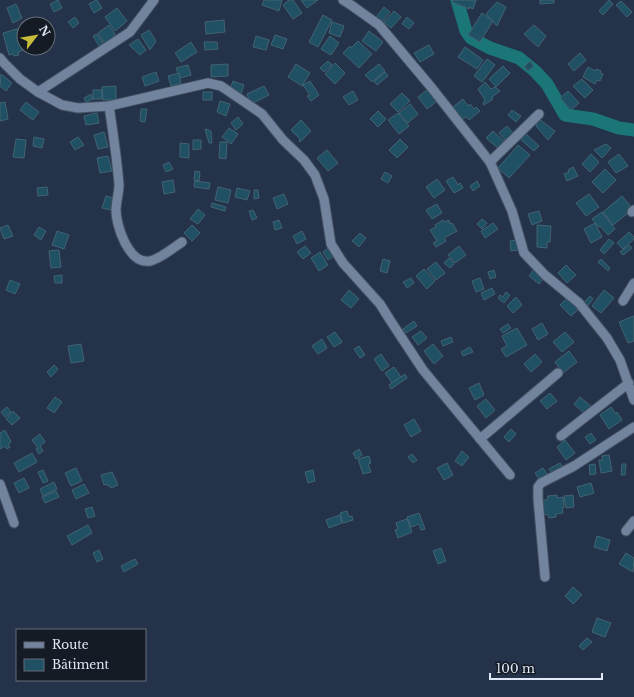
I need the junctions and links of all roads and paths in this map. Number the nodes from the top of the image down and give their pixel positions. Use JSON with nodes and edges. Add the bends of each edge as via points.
{"nodes":[{"id":1,"x":154,"y":0,"type":"edge"},
{"id":2,"x":343,"y":0,"type":"edge"},
{"id":3,"x":0,"y":58,"type":"edge"},
{"id":4,"x":38,"y":92,"type":"junction"},
{"id":5,"x":110,"y":106,"type":"junction"},
{"id":6,"x":539,"y":114,"type":"dead end"},
{"id":7,"x":490,"y":162,"type":"junction"},
{"id":8,"x":182,"y":242,"type":"dead end"},
{"id":9,"x":634,"y":283,"type":"edge"},
{"id":10,"x":623,"y":301,"type":"dead end"},
{"id":11,"x":558,"y":373,"type":"dead end"},
{"id":12,"x":629,"y":383,"type":"junction"},
{"id":13,"x":634,"y":400,"type":"edge"},
{"id":14,"x":634,"y":428,"type":"edge"},
{"id":15,"x":561,"y":436,"type":"dead end"},
{"id":16,"x":480,"y":439,"type":"junction"},
{"id":17,"x":510,"y":475,"type":"dead end"},
{"id":18,"x":0,"y":484,"type":"edge"},
{"id":19,"x":634,"y":521,"type":"edge"},
{"id":20,"x":14,"y":522,"type":"dead end"},
{"id":21,"x":626,"y":531,"type":"dead end"},
{"id":22,"x":545,"y":576,"type":"dead end"}],
"edges":[{"from":1,"to":4,"type":"street","via":[[130,32]]},
{"from":2,"to":7,"type":"street","via":[[379,25]]},
{"from":3,"to":4,"type":"street","via":[[20,79]]},
{"from":4,"to":5,"type":"street","via":[[62,105],[78,108]]},
{"from":5,"to":8,"type":"street","via":[[119,187],[116,210],[124,241],[133,255],[142,261],[150,261]]},
{"from":5,"to":16,"type":"street","via":[[208,83],[221,86],[262,114],[315,175],[324,199],[331,244],[343,263],[380,304],[423,370]]},
{"from":6,"to":7,"type":"street"},
{"from":7,"to":12,"type":"street","via":[[512,211],[524,253],[545,275],[579,303],[607,338],[620,360]]},
{"from":9,"to":10,"type":"street"},
{"from":11,"to":16,"type":"street"},
{"from":12,"to":13,"type":"street"},
{"from":12,"to":15,"type":"street"},
{"from":14,"to":22,"type":"street","via":[[538,487]]},
{"from":16,"to":17,"type":"street"},
{"from":18,"to":20,"type":"street"},
{"from":19,"to":21,"type":"street"}]}
